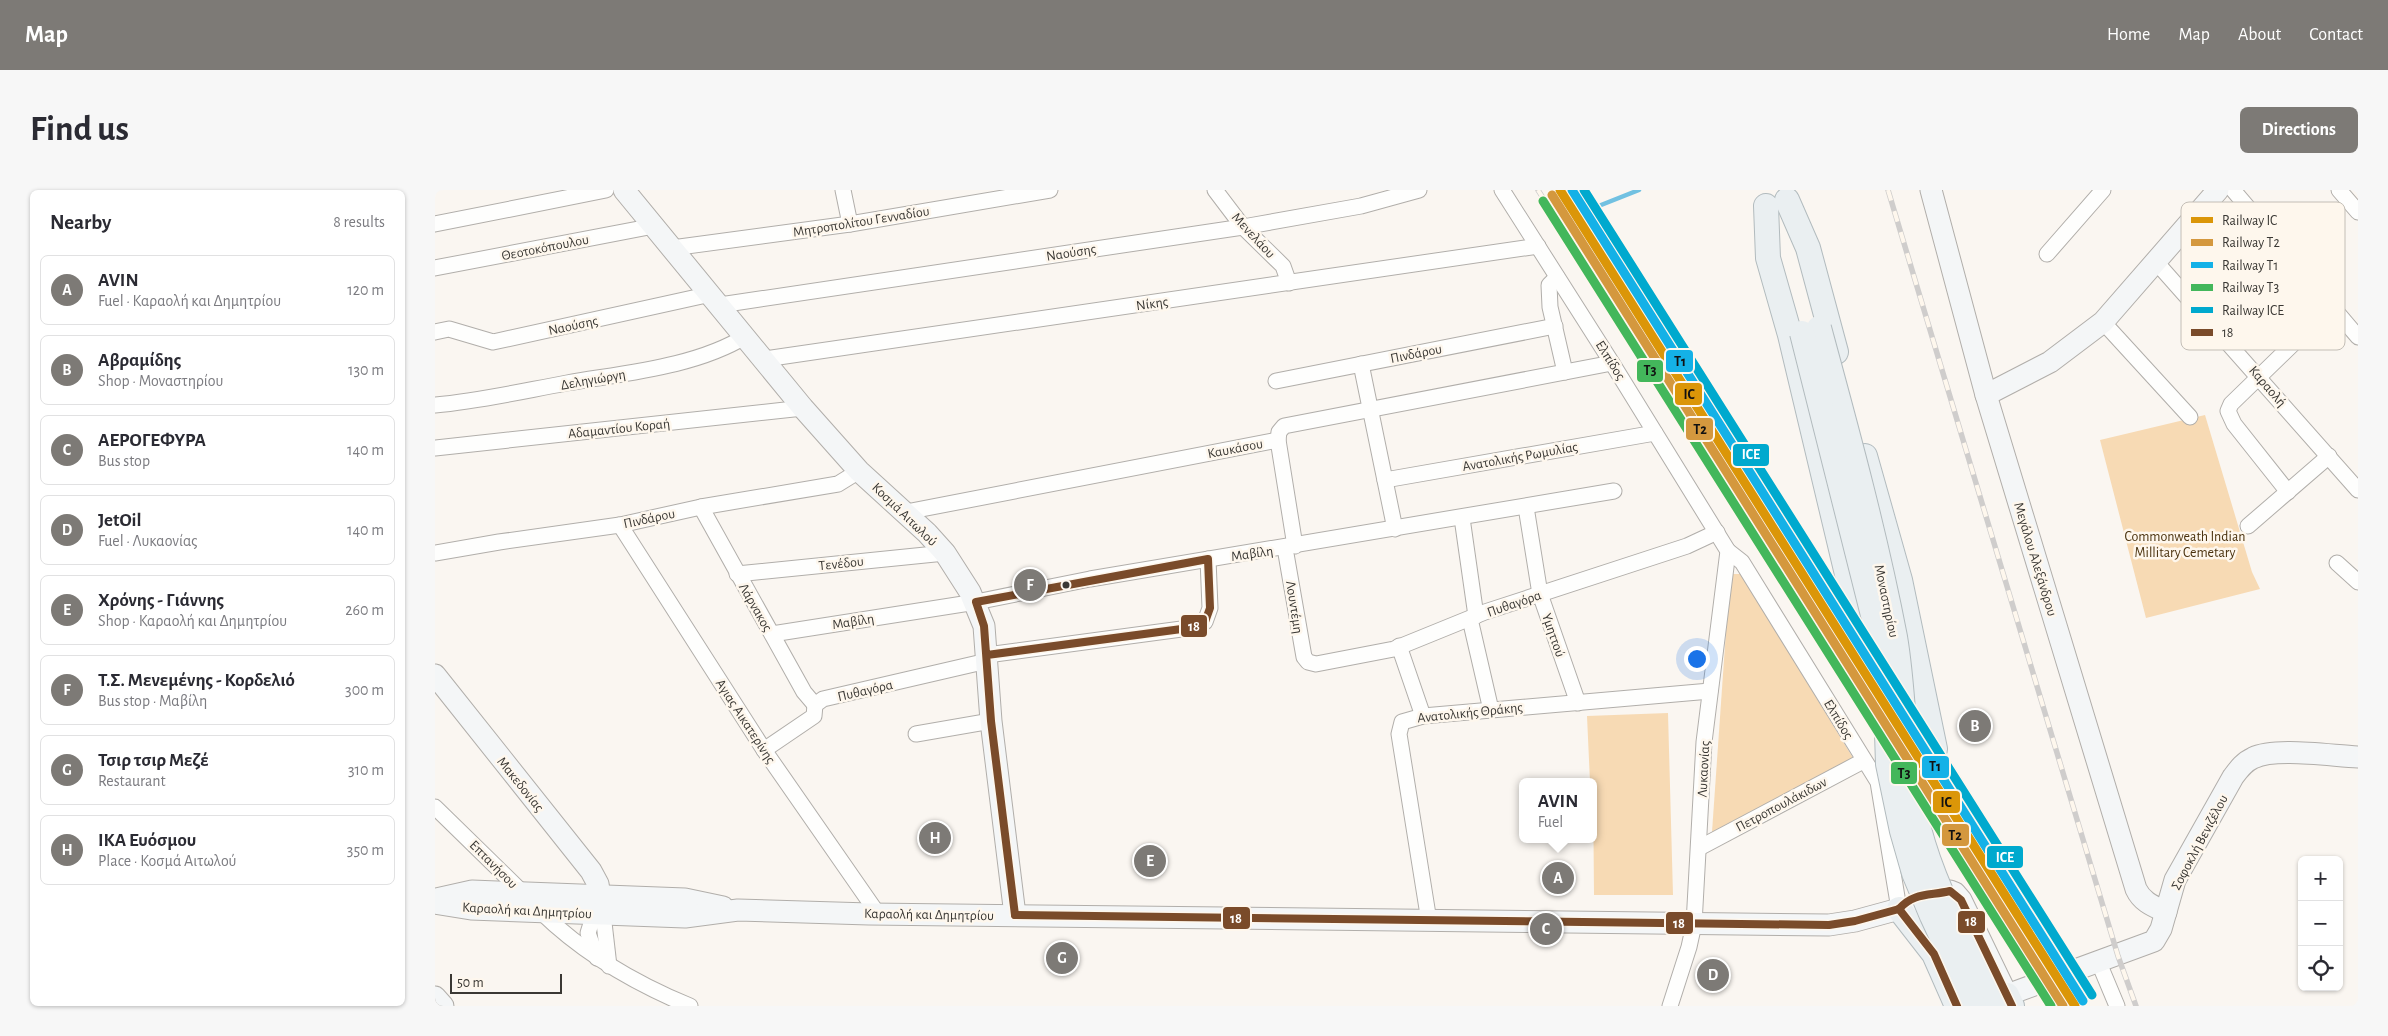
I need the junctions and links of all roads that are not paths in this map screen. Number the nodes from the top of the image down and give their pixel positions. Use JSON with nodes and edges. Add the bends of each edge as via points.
{"nodes":[{"id":1,"x":606,"y":190,"type":"edge"},
{"id":2,"x":624,"y":190,"type":"edge"},
{"id":3,"x":845,"y":190,"type":"edge"},
{"id":4,"x":1050,"y":190,"type":"edge"},
{"id":5,"x":1215,"y":190,"type":"edge"},
{"id":6,"x":1419,"y":190,"type":"edge"},
{"id":7,"x":1501,"y":190,"type":"edge"},
{"id":8,"x":1931,"y":190,"type":"edge"},
{"id":9,"x":2103,"y":190,"type":"edge"},
{"id":10,"x":2217,"y":190,"type":"edge"},
{"id":11,"x":2233,"y":190,"type":"edge"},
{"id":12,"x":2339,"y":190,"type":"edge"},
{"id":13,"x":1774,"y":196,"type":"edge"},
{"id":14,"x":2207,"y":202,"type":"edge"},
{"id":15,"x":2243,"y":202,"type":"edge"},
{"id":16,"x":2358,"y":212,"type":"edge"},
{"id":17,"x":435,"y":224,"type":"edge"},
{"id":18,"x":850,"y":224,"type":"junction"},
{"id":19,"x":654,"y":226,"type":"junction"},
{"id":20,"x":1243,"y":227,"type":"junction"},
{"id":21,"x":2181,"y":232,"type":"edge"},
{"id":22,"x":1538,"y":246,"type":"junction"},
{"id":23,"x":672,"y":248,"type":"junction"},
{"id":24,"x":2047,"y":254,"type":"dead end"},
{"id":25,"x":2156,"y":262,"type":"junction"},
{"id":26,"x":435,"y":268,"type":"edge"},
{"id":27,"x":1557,"y":277,"type":"junction"},
{"id":28,"x":1289,"y":283,"type":"junction"},
{"id":29,"x":2181,"y":290,"type":"edge"},
{"id":30,"x":715,"y":300,"type":"junction"},
{"id":31,"x":2103,"y":322,"type":"junction"},
{"id":32,"x":2345,"y":322,"type":"edge"},
{"id":33,"x":1555,"y":326,"type":"junction"},
{"id":34,"x":1811,"y":330,"type":"junction"},
{"id":35,"x":435,"y":332,"type":"edge"},
{"id":36,"x":746,"y":336,"type":"junction"},
{"id":37,"x":2358,"y":337,"type":"edge"},
{"id":38,"x":2236,"y":350,"type":"edge"},
{"id":39,"x":2287,"y":350,"type":"edge"},
{"id":40,"x":765,"y":359,"type":"junction"},
{"id":41,"x":1612,"y":363,"type":"junction"},
{"id":42,"x":1361,"y":364,"type":"junction"},
{"id":43,"x":1565,"y":372,"type":"junction"},
{"id":44,"x":2259,"y":376,"type":"junction"},
{"id":45,"x":1276,"y":381,"type":"dead end"},
{"id":46,"x":1986,"y":395,"type":"junction"},
{"id":47,"x":435,"y":405,"type":"edge"},
{"id":48,"x":803,"y":408,"type":"junction"},
{"id":49,"x":1370,"y":411,"type":"junction"},
{"id":50,"x":2190,"y":417,"type":"dead end"},
{"id":51,"x":1655,"y":433,"type":"junction"},
{"id":52,"x":1278,"y":440,"type":"junction"},
{"id":53,"x":435,"y":448,"type":"edge"},
{"id":54,"x":2329,"y":456,"type":"junction"},
{"id":55,"x":859,"y":471,"type":"junction"},
{"id":56,"x":1385,"y":480,"type":"junction"},
{"id":57,"x":2358,"y":490,"type":"edge"},
{"id":58,"x":1614,"y":491,"type":"dead end"},
{"id":59,"x":2288,"y":492,"type":"junction"},
{"id":60,"x":701,"y":507,"type":"junction"},
{"id":61,"x":1526,"y":507,"type":"junction"},
{"id":62,"x":906,"y":512,"type":"junction"},
{"id":63,"x":1462,"y":518,"type":"junction"},
{"id":64,"x":620,"y":525,"type":"junction"},
{"id":65,"x":2248,"y":526,"type":"dead end"},
{"id":66,"x":1395,"y":530,"type":"junction"},
{"id":67,"x":1717,"y":532,"type":"junction"},
{"id":68,"x":1290,"y":547,"type":"junction"},
{"id":69,"x":1728,"y":551,"type":"junction"},
{"id":70,"x":435,"y":553,"type":"edge"},
{"id":71,"x":945,"y":553,"type":"junction"},
{"id":72,"x":1208,"y":559,"type":"junction"},
{"id":73,"x":2337,"y":563,"type":"dead end"},
{"id":74,"x":737,"y":574,"type":"junction"},
{"id":75,"x":2358,"y":582,"type":"edge"},
{"id":76,"x":1540,"y":594,"type":"junction"},
{"id":77,"x":976,"y":602,"type":"junction"},
{"id":78,"x":1473,"y":618,"type":"junction"},
{"id":79,"x":772,"y":634,"type":"junction"},
{"id":80,"x":1399,"y":646,"type":"junction"},
{"id":81,"x":987,"y":658,"type":"junction"},
{"id":82,"x":1310,"y":663,"type":"joint"},
{"id":83,"x":435,"y":675,"type":"edge"},
{"id":84,"x":1710,"y":691,"type":"junction"},
{"id":85,"x":1578,"y":703,"type":"junction"},
{"id":86,"x":815,"y":705,"type":"junction"},
{"id":87,"x":1491,"y":710,"type":"junction"},
{"id":88,"x":1423,"y":716,"type":"junction"},
{"id":89,"x":991,"y":721,"type":"junction"},
{"id":90,"x":916,"y":734,"type":"dead end"},
{"id":91,"x":764,"y":750,"type":"junction"},
{"id":92,"x":2358,"y":757,"type":"edge"},
{"id":93,"x":1863,"y":761,"type":"junction"},
{"id":94,"x":1940,"y":768,"type":"junction"},
{"id":95,"x":435,"y":807,"type":"edge"},
{"id":96,"x":1699,"y":848,"type":"junction"},
{"id":97,"x":523,"y":893,"type":"junction"},
{"id":98,"x":435,"y":899,"type":"edge"},
{"id":99,"x":435,"y":903,"type":"edge"},
{"id":100,"x":599,"y":908,"type":"junction"},
{"id":101,"x":1899,"y":909,"type":"junction"},
{"id":102,"x":541,"y":912,"type":"junction"},
{"id":103,"x":2166,"y":912,"type":"junction"},
{"id":104,"x":878,"y":914,"type":"junction"},
{"id":105,"x":1015,"y":915,"type":"junction"},
{"id":106,"x":1429,"y":921,"type":"junction"},
{"id":107,"x":1694,"y":924,"type":"junction"},
{"id":108,"x":603,"y":963,"type":"junction"},
{"id":109,"x":2099,"y":963,"type":"junction"},
{"id":110,"x":2069,"y":974,"type":"junction"},
{"id":111,"x":435,"y":997,"type":"edge"},
{"id":112,"x":2005,"y":1002,"type":"edge"},
{"id":113,"x":443,"y":1006,"type":"edge"},
{"id":114,"x":690,"y":1006,"type":"edge"},
{"id":115,"x":1670,"y":1006,"type":"edge"},
{"id":116,"x":1957,"y":1006,"type":"edge"},
{"id":117,"x":1973,"y":1006,"type":"edge"},
{"id":118,"x":2117,"y":1006,"type":"edge"}],
"edges":[{"from":1,"to":17,"type":"street"},
{"from":2,"to":19,"type":"street","name":"Κοσμά Αιτωλού"},
{"from":3,"to":18,"type":"street"},
{"from":4,"to":18,"type":"street","name":"Μητροπολίτου Γενναδίου"},
{"from":5,"to":20,"type":"street","name":"Μενελάου"},
{"from":6,"to":20,"type":"street","name":"Ναούσης","via":[[1361,206]]},
{"from":7,"to":22,"type":"street","name":"Ελπίδος"},
{"from":8,"to":46,"type":"street","name":"Μεγάλου Αλεξάνδρου"},
{"from":9,"to":24,"type":"street"},
{"from":10,"to":14,"type":"street"},
{"from":11,"to":15,"type":"street"},
{"from":12,"to":16,"type":"street"},
{"from":13,"to":34,"type":"main road","name":"Μοναστηρίου"},
{"from":13,"to":94,"type":"main road","via":[[1808,248],[1900,580]]},
{"from":13,"to":94,"type":"main road","via":[[1769,258],[1864,644]]},
{"from":18,"to":23,"type":"street","name":"Μητροπολίτου Γενναδίου"},
{"from":19,"to":23,"type":"street","name":"Κοσμά Αιτωλού"},
{"from":19,"to":26,"type":"street","name":"Θεοτοκόπουλου"},
{"from":20,"to":28,"type":"street","name":"Μενελάου","via":[[1283,266]]},
{"from":20,"to":30,"type":"street","name":"Ναούσης"},
{"from":21,"to":25,"type":"street"},
{"from":22,"to":27,"type":"street","name":"Ελπίδος"},
{"from":22,"to":28,"type":"street","name":"Νίκης"},
{"from":23,"to":30,"type":"street","name":"Κοσμά Αιτωλού"},
{"from":25,"to":29,"type":"street","name":"Καραολή"},
{"from":25,"to":31,"type":"street"},
{"from":27,"to":33,"type":"street","via":[[1549,285]]},
{"from":27,"to":41,"type":"street","name":"Ελπίδος"},
{"from":28,"to":40,"type":"street","name":"Νίκης"},
{"from":30,"to":35,"type":"street","name":"Ναούσης","via":[[493,342],[449,329]]},
{"from":30,"to":36,"type":"street","name":"Κοσμά Αιτωλού"},
{"from":31,"to":46,"type":"street","via":[[2050,362]]},
{"from":31,"to":50,"type":"street"},
{"from":32,"to":37,"type":"street"},
{"from":33,"to":42,"type":"street","name":"Πινδάρου"},
{"from":33,"to":43,"type":"street"},
{"from":34,"to":112,"type":"main road","name":"Μοναστηρίου","bridge":true,"via":[[1852,447],[1893,628],[1902,684],[1908,781],[1919,829],[1949,909]]},
{"from":34,"to":117,"type":"main road","name":"Μοναστηρίου","bridge":true,"via":[[1874,619],[1886,702],[1888,764],[1902,831],[1931,916]]},
{"from":36,"to":40,"type":"street","name":"Κοσμά Αιτωλού"},
{"from":36,"to":47,"type":"street","name":"Δεληγιώργη","via":[[725,349],[646,370],[481,400]]},
{"from":38,"to":44,"type":"street","name":"Καραολή"},
{"from":39,"to":44,"type":"street"},
{"from":40,"to":48,"type":"street","name":"Κοσμά Αιτωλού"},
{"from":41,"to":43,"type":"street","name":"Καυκάσου"},
{"from":41,"to":51,"type":"street","name":"Ελπίδος"},
{"from":42,"to":45,"type":"street","name":"Πινδάρου"},
{"from":42,"to":49,"type":"street"},
{"from":43,"to":49,"type":"street","name":"Καυκάσου"},
{"from":44,"to":54,"type":"street","name":"Καραολή"},
{"from":44,"to":59,"type":"street","via":[[2229,408],[2228,415]]},
{"from":46,"to":103,"type":"street","name":"Μεγάλου Αλεξάνδρου","via":[[2136,889],[2148,903]]},
{"from":48,"to":53,"type":"street","name":"Αδαμαντίου Κοραή"},
{"from":48,"to":55,"type":"street","name":"Κοσμά Αιτωλού"},
{"from":49,"to":52,"type":"street","name":"Καυκάσου","via":[[1289,424],[1279,432]]},
{"from":49,"to":56,"type":"street"},
{"from":51,"to":56,"type":"street","name":"Ανατολικής Ρωμυλίας"},
{"from":51,"to":67,"type":"street","name":"Ελπίδος"},
{"from":52,"to":62,"type":"street","name":"Καυκάσου"},
{"from":52,"to":68,"type":"street","name":"Λουντέμη"},
{"from":54,"to":57,"type":"street","name":"Καραολή"},
{"from":54,"to":59,"type":"street"},
{"from":55,"to":60,"type":"street","name":"Πινδάρου","via":[[838,484]]},
{"from":55,"to":62,"type":"street","name":"Κοσμά Αιτωλού"},
{"from":56,"to":66,"type":"street"},
{"from":58,"to":61,"type":"street","name":"Μαβίλη"},
{"from":59,"to":65,"type":"street"},
{"from":60,"to":64,"type":"street","name":"Πινδάρου"},
{"from":60,"to":74,"type":"street","name":"Λάρνακος"},
{"from":61,"to":63,"type":"street","name":"Μαβίλη"},
{"from":61,"to":76,"type":"street","name":"Υμηττού"},
{"from":62,"to":71,"type":"street","name":"Κοσμά Αιτωλού"},
{"from":63,"to":66,"type":"street","name":"Μαβίλη"},
{"from":63,"to":78,"type":"street"},
{"from":64,"to":70,"type":"street","name":"Πινδάρου"},
{"from":64,"to":91,"type":"street","name":"Αγιας Αικατερίνης"},
{"from":66,"to":68,"type":"street","name":"Μαβίλη"},
{"from":67,"to":69,"type":"street"},
{"from":67,"to":76,"type":"street","name":"Πυθαγόρα","via":[[1687,546]]},
{"from":68,"to":72,"type":"street","name":"Μαβίλη"},
{"from":68,"to":82,"type":"street","name":"Λουντέμη","via":[[1302,646]]},
{"from":69,"to":84,"type":"street","name":"Λυκαονίας"},
{"from":69,"to":93,"type":"street","name":"Ελπίδος","via":[[1742,562]]},
{"from":71,"to":74,"type":"street","name":"Τενέδου"},
{"from":71,"to":77,"type":"street","name":"Κοσμά Αιτωλού"},
{"from":72,"to":77,"type":"street","name":"Μαβίλη"},
{"from":72,"to":81,"type":"street","name":"Πυθαγόρα","via":[[1209,608],[1205,622],[1189,628]]},
{"from":73,"to":75,"type":"street"},
{"from":74,"to":79,"type":"street","name":"Λάρνακος"},
{"from":76,"to":78,"type":"street","name":"Πυθαγόρα"},
{"from":76,"to":85,"type":"street","name":"Υμηττού"},
{"from":77,"to":79,"type":"street","name":"Μαβίλη"},
{"from":77,"to":81,"type":"street","name":"Κοσμά Αιτωλού","via":[[984,626]]},
{"from":78,"to":80,"type":"street","name":"Πυθαγόρα"},
{"from":78,"to":87,"type":"street"},
{"from":79,"to":86,"type":"street","name":"Λάρνακος"},
{"from":80,"to":82,"type":"street","name":"Πυθαγόρα","via":[[1353,658]]},
{"from":80,"to":88,"type":"street"},
{"from":81,"to":86,"type":"street","name":"Πυθαγόρα","via":[[823,700]]},
{"from":81,"to":89,"type":"street","name":"Κοσμά Αιτωλού"},
{"from":83,"to":100,"type":"street","name":"Μακεδονίας","via":[[591,870],[598,884]]},
{"from":84,"to":85,"type":"street","name":"Ανατολικής Θράκης"},
{"from":84,"to":96,"type":"street","name":"Λυκαονίας"},
{"from":85,"to":87,"type":"street","name":"Ανατολικής Θράκης"},
{"from":86,"to":91,"type":"street","via":[[814,716]]},
{"from":87,"to":88,"type":"street","name":"Ανατολικής Θράκης"},
{"from":88,"to":106,"type":"street","name":"Ανατολικής Θράκης","via":[[1403,722],[1399,734]]},
{"from":89,"to":90,"type":"street"},
{"from":89,"to":105,"type":"street","name":"Κοσμά Αιτωλού"},
{"from":91,"to":104,"type":"street","name":"Αγιας Αικατερίνης"},
{"from":92,"to":103,"type":"street","name":"Σοφοκλή Βενιζέλου","via":[[2274,753],[2245,762],[2233,777],[2175,880]]},
{"from":93,"to":96,"type":"street","name":"Πετροπουλάκιδων"},
{"from":93,"to":101,"type":"street","name":"Ελπίδος","via":[[1878,782]]},
{"from":94,"to":110,"type":"main road"},
{"from":95,"to":97,"type":"street","name":"Επτανήσου"},
{"from":96,"to":107,"type":"street","name":"Λυκαονίας"},
{"from":97,"to":98,"type":"street","name":"Καραολή και Δημητρίου","via":[[472,891]]},
{"from":97,"to":100,"type":"street","name":"Καραολή και Δημητρίου"},
{"from":97,"to":102,"type":"street","name":"Επτανήσου"},
{"from":99,"to":102,"type":"street","name":"Καραολή και Δημητρίου","via":[[471,909]]},
{"from":100,"to":102,"type":"street","name":"Καραολή και Δημητρίου"},
{"from":100,"to":104,"type":"street","name":"Καραολή και Δημητρίου","via":[[685,899],[738,910]]},
{"from":100,"to":108,"type":"street","via":[[588,933]]},
{"from":101,"to":107,"type":"street","name":"Καραολή και Δημητρίου","via":[[1829,925]]},
{"from":101,"to":112,"type":"street","name":"Καραολή και Δημητρίου","via":[[1923,907],[1936,896],[1950,891],[1958,896]]},
{"from":101,"to":116,"type":"main road","via":[[1934,954]]},
{"from":102,"to":108,"type":"street","name":"Επτανήσου"},
{"from":103,"to":109,"type":"street","name":"Σοφοκλή Βενιζέλου","via":[[2154,942]]},
{"from":104,"to":105,"type":"street","name":"Καραολή και Δημητρίου"},
{"from":105,"to":106,"type":"street","name":"Καραολή και Δημητρίου"},
{"from":106,"to":107,"type":"street","name":"Καραολή και Δημητρίου"},
{"from":107,"to":115,"type":"street","name":"Λυκαονίας"},
{"from":108,"to":114,"type":"street","name":"Επτανήσου"},
{"from":109,"to":110,"type":"street","name":"Σοφοκλή Βενιζέλου"},
{"from":109,"to":118,"type":"street"},
{"from":110,"to":112,"type":"street","name":"Σοφοκλή Βενιζέλου"},
{"from":111,"to":113,"type":"street"}]}
